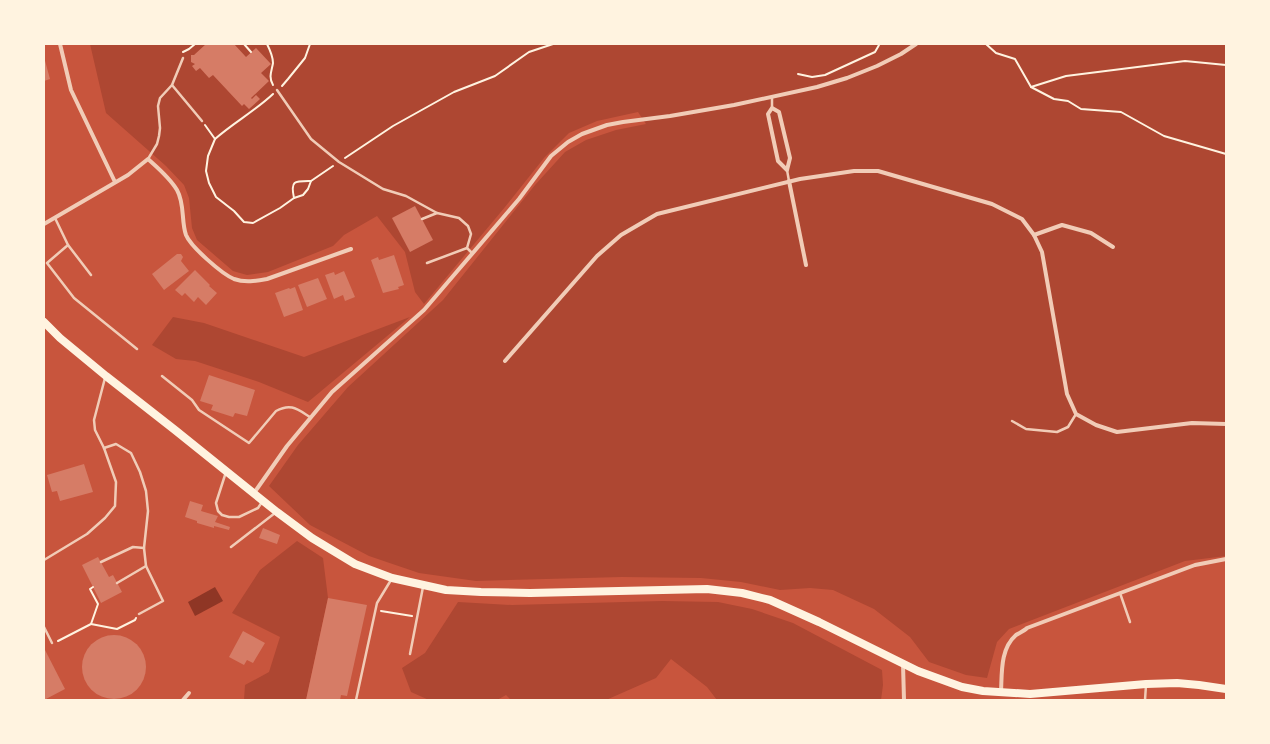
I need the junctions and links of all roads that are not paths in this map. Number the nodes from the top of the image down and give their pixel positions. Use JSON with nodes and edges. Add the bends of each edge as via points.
{"nodes":[{"id":1,"x":60,"y":44,"type":"edge"},
{"id":2,"x":916,"y":44,"type":"edge"},
{"id":3,"x":183,"y":58,"type":"dead end"},
{"id":4,"x":172,"y":85,"type":"junction"},
{"id":5,"x":277,"y":90,"type":"road end"},
{"id":6,"x":772,"y":98,"type":"junction"},
{"id":7,"x":772,"y":108,"type":"junction"},
{"id":8,"x":202,"y":121,"type":"road end"},
{"id":9,"x":148,"y":159,"type":"junction"},
{"id":10,"x":787,"y":170,"type":"junction"},
{"id":11,"x":789,"y":181,"type":"junction"},
{"id":12,"x":115,"y":182,"type":"junction"},
{"id":13,"x":437,"y":213,"type":"junction"},
{"id":14,"x":54,"y":218,"type":"junction"},
{"id":15,"x":422,"y":219,"type":"dead end"},
{"id":16,"x":44,"y":224,"type":"edge"},
{"id":17,"x":1034,"y":235,"type":"junction"},
{"id":18,"x":68,"y":245,"type":"junction"},
{"id":19,"x":1113,"y":247,"type":"dead end"},
{"id":20,"x":467,"y":248,"type":"junction"},
{"id":21,"x":351,"y":249,"type":"dead end"},
{"id":22,"x":473,"y":253,"type":"junction"},
{"id":23,"x":427,"y":263,"type":"dead end"},
{"id":24,"x":806,"y":265,"type":"dead end"},
{"id":25,"x":91,"y":275,"type":"dead end"},
{"id":26,"x":44,"y":322,"type":"edge"},
{"id":27,"x":137,"y":350,"type":"dead end"},
{"id":28,"x":505,"y":361,"type":"dead end"},
{"id":29,"x":106,"y":376,"type":"junction"},
{"id":30,"x":162,"y":376,"type":"dead end"},
{"id":31,"x":1076,"y":414,"type":"junction"},
{"id":32,"x":310,"y":417,"type":"junction"},
{"id":33,"x":1012,"y":421,"type":"dead end"},
{"id":34,"x":1226,"y":424,"type":"edge"},
{"id":35,"x":104,"y":448,"type":"junction"},
{"id":36,"x":227,"y":471,"type":"junction"},
{"id":37,"x":254,"y":493,"type":"junction"},
{"id":38,"x":263,"y":500,"type":"junction"},
{"id":39,"x":277,"y":512,"type":"junction"},
{"id":40,"x":231,"y":547,"type":"dead end"},
{"id":41,"x":144,"y":548,"type":"junction"},
{"id":42,"x":1226,"y":559,"type":"edge"},
{"id":43,"x":44,"y":560,"type":"edge"},
{"id":44,"x":101,"y":562,"type":"dead end"},
{"id":45,"x":146,"y":566,"type":"junction"},
{"id":46,"x":392,"y":578,"type":"junction"},
{"id":47,"x":116,"y":582,"type":"dead end"},
{"id":48,"x":424,"y":585,"type":"junction"},
{"id":49,"x":1120,"y":593,"type":"junction"},
{"id":50,"x":139,"y":614,"type":"road end"},
{"id":51,"x":1130,"y":622,"type":"dead end"},
{"id":52,"x":44,"y":626,"type":"edge"},
{"id":53,"x":52,"y":643,"type":"road end"},
{"id":54,"x":410,"y":654,"type":"dead end"},
{"id":55,"x":904,"y":664,"type":"junction"},
{"id":56,"x":1146,"y":684,"type":"junction"},
{"id":57,"x":1226,"y":689,"type":"edge"},
{"id":58,"x":189,"y":693,"type":"dead end"},
{"id":59,"x":1001,"y":693,"type":"junction"},
{"id":60,"x":183,"y":700,"type":"edge"},
{"id":61,"x":356,"y":700,"type":"edge"},
{"id":62,"x":904,"y":700,"type":"edge"},
{"id":63,"x":1145,"y":700,"type":"edge"}],
"edges":[{"from":1,"to":12,"type":"street","via":[[71,90]]},
{"from":2,"to":6,"type":"street","via":[[877,66],[847,78]]},
{"from":3,"to":4,"type":"lane"},
{"from":4,"to":8,"type":"lane"},
{"from":4,"to":9,"type":"lane","via":[[160,98],[159,136]]},
{"from":5,"to":13,"type":"lane","via":[[311,139],[339,162],[383,189],[406,196]]},
{"from":6,"to":7,"type":"lane"},
{"from":6,"to":22,"type":"street","via":[[607,125],[582,134],[551,156],[519,199]]},
{"from":7,"to":10,"type":"street","via":[[779,112],[790,158]]},
{"from":7,"to":10,"type":"street","via":[[768,114],[778,161]]},
{"from":9,"to":12,"type":"street"},
{"from":9,"to":21,"type":"street","via":[[178,191],[186,235],[190,242],[224,274],[234,279],[255,282],[267,279]]},
{"from":10,"to":11,"type":"lane"},
{"from":11,"to":17,"type":"street","via":[[854,171],[878,171],[992,204],[1022,219]]},
{"from":11,"to":24,"type":"street"},
{"from":11,"to":28,"type":"street","via":[[657,214],[621,235],[597,256]]},
{"from":12,"to":14,"type":"street"},
{"from":13,"to":15,"type":"lane"},
{"from":13,"to":20,"type":"lane","via":[[459,218],[468,226],[470,234]]},
{"from":14,"to":16,"type":"street"},
{"from":14,"to":18,"type":"lane"},
{"from":17,"to":19,"type":"street","via":[[1062,225],[1091,233]]},
{"from":17,"to":31,"type":"street","via":[[1042,252],[1067,394]]},
{"from":18,"to":25,"type":"lane"},
{"from":18,"to":27,"type":"lane","via":[[47,263],[74,298]]},
{"from":20,"to":22,"type":"lane"},
{"from":20,"to":23,"type":"lane"},
{"from":22,"to":32,"type":"street","via":[[424,310],[332,392]]},
{"from":26,"to":29,"type":"main road"},
{"from":29,"to":35,"type":"lane","via":[[94,420],[95,430]]},
{"from":29,"to":36,"type":"main road"},
{"from":30,"to":32,"type":"lane","via":[[192,400],[199,410],[249,443],[276,411],[282,408],[295,407]]},
{"from":31,"to":33,"type":"lane","via":[[1068,427],[1057,432],[1026,429]]},
{"from":31,"to":34,"type":"street","via":[[1096,425],[1117,432],[1192,423]]},
{"from":32,"to":37,"type":"street"},
{"from":35,"to":41,"type":"lane","via":[[116,444],[131,453],[140,472],[146,490],[148,511]]},
{"from":35,"to":43,"type":"lane","via":[[116,482],[114,506],[87,534]]},
{"from":36,"to":37,"type":"main road"},
{"from":36,"to":38,"type":"lane","via":[[216,503],[222,515],[239,517],[258,508]]},
{"from":37,"to":38,"type":"main road"},
{"from":38,"to":39,"type":"main road"},
{"from":39,"to":40,"type":"lane"},
{"from":39,"to":46,"type":"main road","via":[[312,538],[355,564]]},
{"from":41,"to":44,"type":"lane","via":[[134,547]]},
{"from":41,"to":45,"type":"lane"},
{"from":42,"to":49,"type":"street","via":[[1195,565]]},
{"from":45,"to":47,"type":"lane"},
{"from":45,"to":50,"type":"lane","via":[[163,601]]},
{"from":46,"to":48,"type":"main road"},
{"from":46,"to":61,"type":"lane","via":[[376,603]]},
{"from":48,"to":54,"type":"lane"},
{"from":48,"to":55,"type":"main road","via":[[446,590],[481,592],[707,589],[742,593],[770,600]]},
{"from":49,"to":51,"type":"lane"},
{"from":49,"to":59,"type":"street","via":[[1039,623],[1016,635],[1011,640],[1003,659]]},
{"from":52,"to":53,"type":"lane"},
{"from":55,"to":59,"type":"main road","via":[[962,687]]},
{"from":55,"to":62,"type":"street"},
{"from":56,"to":57,"type":"main road","via":[[1176,683]]},
{"from":56,"to":59,"type":"main road","via":[[1030,694]]},
{"from":56,"to":63,"type":"lane"},
{"from":58,"to":60,"type":"street"}]}
